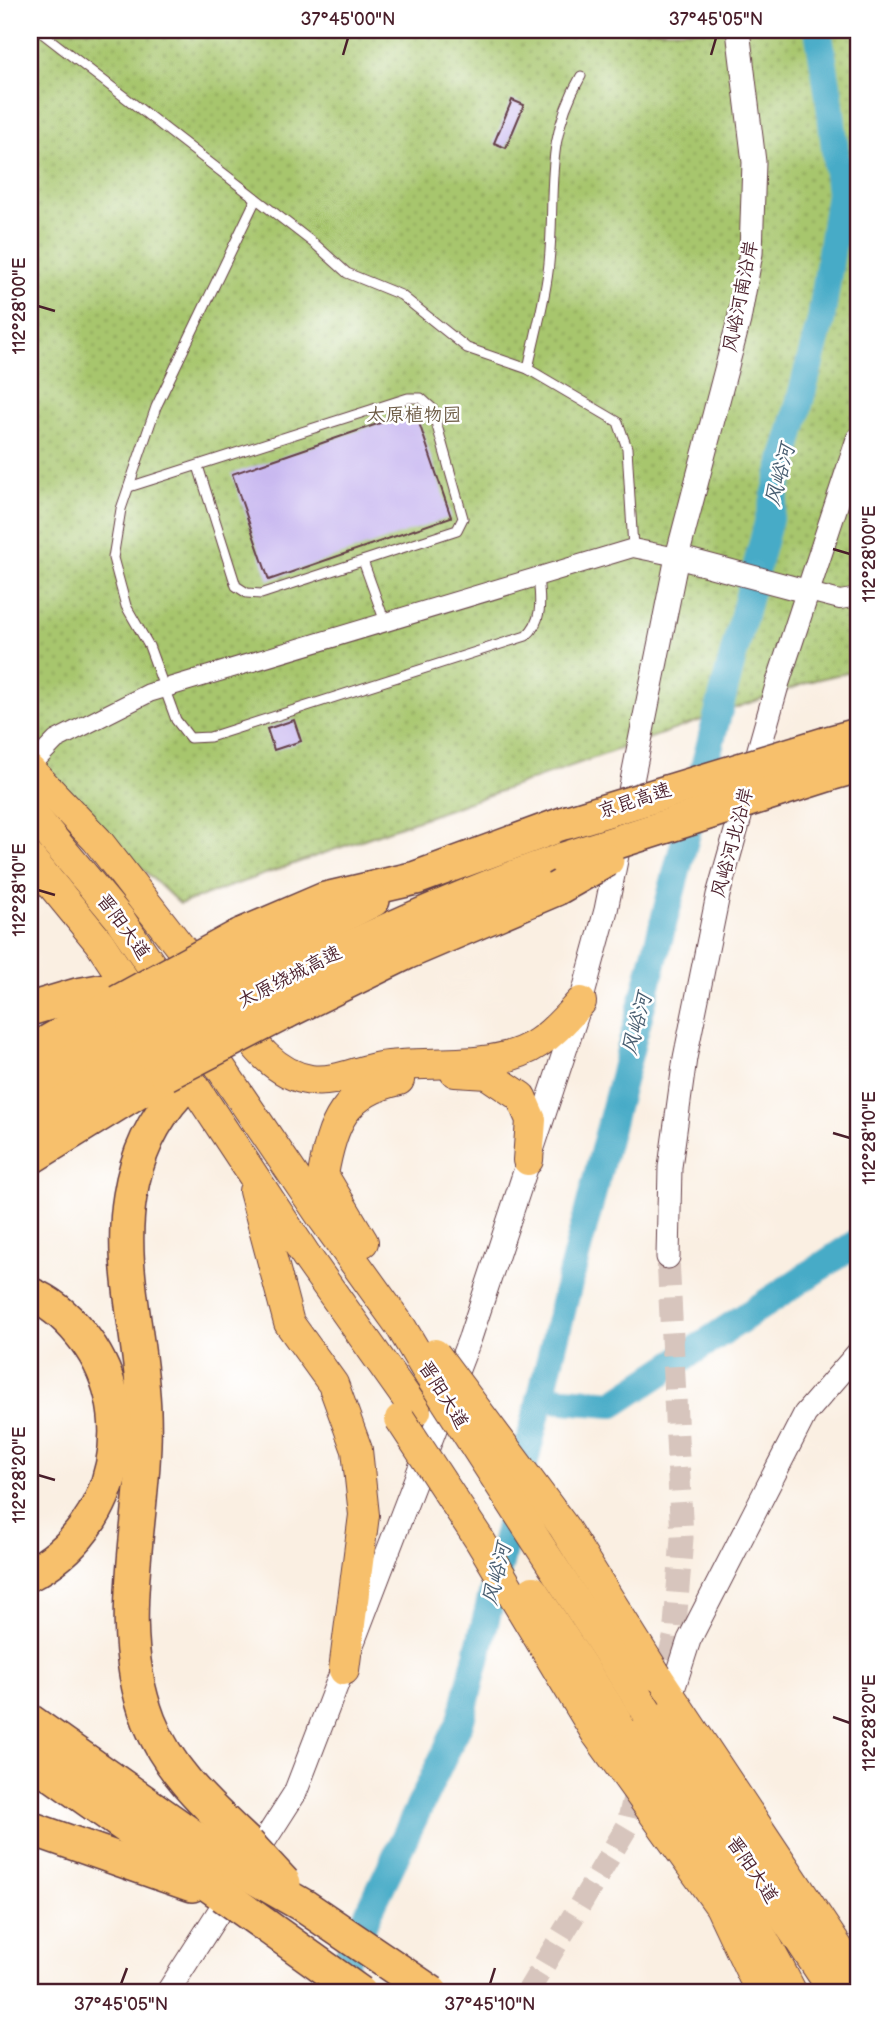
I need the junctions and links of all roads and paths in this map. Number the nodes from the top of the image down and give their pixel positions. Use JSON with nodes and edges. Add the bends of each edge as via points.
{"nodes":[{"id":1,"x":38,"y":30,"type":"edge"},
{"id":2,"x":738,"y":30,"type":"edge"},
{"id":3,"x":581,"y":76,"type":"dead end"},
{"id":4,"x":256,"y":199,"type":"junction"},
{"id":5,"x":528,"y":369,"type":"junction"},
{"id":6,"x":858,"y":439,"type":"edge"},
{"id":7,"x":198,"y":466,"type":"junction"},
{"id":8,"x":129,"y":487,"type":"junction"},
{"id":9,"x":633,"y":548,"type":"junction"},
{"id":10,"x":683,"y":558,"type":"junction"},
{"id":11,"x":363,"y":561,"type":"junction"},
{"id":12,"x":537,"y":575,"type":"junction"},
{"id":13,"x":798,"y":589,"type":"junction"},
{"id":14,"x":858,"y":597,"type":"edge"},
{"id":15,"x":385,"y":622,"type":"junction"},
{"id":16,"x":165,"y":689,"type":"junction"},
{"id":17,"x":844,"y":754,"type":"edge"},
{"id":18,"x":30,"y":768,"type":"edge"},
{"id":19,"x":30,"y":811,"type":"edge"},
{"id":20,"x":30,"y":858,"type":"edge"},
{"id":21,"x":560,"y":874,"type":"joint"},
{"id":22,"x":416,"y":878,"type":"joint"},
{"id":23,"x":264,"y":973,"type":"junction"},
{"id":24,"x":581,"y":1002,"type":"junction"},
{"id":25,"x":30,"y":1009,"type":"edge"},
{"id":26,"x":143,"y":1039,"type":"junction"},
{"id":27,"x":30,"y":1052,"type":"edge"},
{"id":28,"x":30,"y":1086,"type":"edge"},
{"id":29,"x":30,"y":1122,"type":"edge"},
{"id":30,"x":30,"y":1158,"type":"edge"},
{"id":31,"x":528,"y":1160,"type":"junction"},
{"id":32,"x":247,"y":1163,"type":"junction"},
{"id":33,"x":668,"y":1257,"type":"tunnel mouth"},
{"id":34,"x":30,"y":1294,"type":"edge"},
{"id":35,"x":858,"y":1353,"type":"edge"},
{"id":36,"x":433,"y":1365,"type":"junction"},
{"id":37,"x":30,"y":1574,"type":"edge"},
{"id":38,"x":344,"y":1670,"type":"junction"},
{"id":39,"x":659,"y":1695,"type":"junction"},
{"id":40,"x":30,"y":1721,"type":"edge"},
{"id":41,"x":607,"y":1727,"type":"junction"},
{"id":42,"x":30,"y":1759,"type":"edge"},
{"id":43,"x":30,"y":1829,"type":"edge"},
{"id":44,"x":236,"y":1869,"type":"junction"},
{"id":45,"x":781,"y":1939,"type":"junction"},
{"id":46,"x":858,"y":1978,"type":"edge"},
{"id":47,"x":167,"y":1993,"type":"edge"},
{"id":48,"x":360,"y":1993,"type":"edge"},
{"id":49,"x":432,"y":1993,"type":"edge"},
{"id":50,"x":761,"y":1993,"type":"edge"},
{"id":51,"x":792,"y":1993,"type":"edge"},
{"id":52,"x":835,"y":1993,"type":"edge"}],
"edges":[{"from":1,"to":4,"type":"lane"},
{"from":2,"to":10,"type":"street","name":"风峪河南沿岸","via":[[754,162],[751,253]]},
{"from":3,"to":5,"type":"lane","via":[[564,105],[553,159],[549,264]]},
{"from":4,"to":5,"type":"lane","via":[[347,273],[401,295],[467,348]]},
{"from":4,"to":8,"type":"lane","via":[[156,407]]},
{"from":5,"to":9,"type":"lane","via":[[618,422],[628,448]]},
{"from":6,"to":13,"type":"street","name":"风峪河北沿岸"},
{"from":7,"to":8,"type":"lane"},
{"from":7,"to":11,"type":"lane","via":[[236,586],[247,593],[261,594]]},
{"from":7,"to":11,"type":"lane","via":[[408,398],[421,398],[432,408],[462,525]]},
{"from":8,"to":16,"type":"lane","via":[[113,558],[126,606],[149,646]]},
{"from":9,"to":10,"type":"street"},
{"from":9,"to":12,"type":"street"},
{"from":10,"to":13,"type":"street"},
{"from":10,"to":24,"type":"street","name":"风峪河南沿岸","via":[[606,910]]},
{"from":11,"to":15,"type":"lane"},
{"from":12,"to":15,"type":"street"},
{"from":12,"to":16,"type":"lane","via":[[541,603],[537,627],[526,636],[210,737],[190,737],[176,720]]},
{"from":13,"to":14,"type":"street","via":[[840,600]]},
{"from":13,"to":33,"type":"street","name":"风峪河北沿岸","via":[[778,682],[718,895],[685,1058],[670,1167]]},
{"from":15,"to":16,"type":"street"},
{"from":16,"to":18,"type":"street","via":[[56,740]]},
{"from":17,"to":21,"type":"highway","name":"京昆高速","bridge":true},
{"from":17,"to":22,"type":"highway","name":"京昆高速","bridge":true,"via":[[568,822]]},
{"from":18,"to":24,"type":"highway","via":[[97,840],[258,1050],[279,1066],[311,1080],[421,1062],[516,1054],[553,1032]]},
{"from":19,"to":36,"type":"highway","name":"晋阳大道","via":[[119,918],[324,1220]]},
{"from":20,"to":32,"type":"highway","name":"晋阳大道","via":[[100,942]]},
{"from":21,"to":23,"type":"highway","name":"太原绕城高速","via":[[483,886],[364,939]]},
{"from":22,"to":23,"type":"highway","name":"太原绕城高速"},
{"from":23,"to":26,"type":"highway","name":"太原绕城高速","bridge":true},
{"from":23,"to":26,"type":"highway","bridge":true,"via":[[207,1055]]},
{"from":23,"to":26,"type":"highway","bridge":true,"via":[[150,982]]},
{"from":24,"to":31,"type":"street","name":"风峪河南沿岸"},
{"from":25,"to":26,"type":"highway","via":[[77,995]]},
{"from":26,"to":27,"type":"highway"},
{"from":26,"to":28,"type":"highway","name":"太原绕城高速"},
{"from":26,"to":29,"type":"highway","name":"太原绕城高速"},
{"from":26,"to":30,"type":"highway"},
{"from":26,"to":44,"type":"highway","via":[[150,1133],[138,1163],[127,1228],[144,1416],[131,1650],[150,1722]]},
{"from":31,"to":36,"type":"highway","via":[[531,1120],[521,1097],[487,1074],[455,1072],[374,1086],[347,1106],[330,1135],[323,1175],[346,1218],[407,1304]]},
{"from":31,"to":38,"type":"street","name":"风峪河南沿岸","via":[[470,1338]]},
{"from":32,"to":38,"type":"highway","via":[[289,1323],[333,1384],[357,1450],[365,1515]]},
{"from":32,"to":41,"type":"highway","name":"晋阳大道","bridge":true,"via":[[346,1311]]},
{"from":34,"to":37,"type":"highway","via":[[71,1322],[96,1351],[112,1391],[117,1432],[111,1475],[97,1512],[74,1542]]},
{"from":35,"to":39,"type":"street","via":[[805,1414]]},
{"from":36,"to":39,"type":"highway","name":"晋阳大道","bridge":true},
{"from":38,"to":47,"type":"street","name":"风峪河南沿岸","via":[[295,1793]]},
{"from":39,"to":45,"type":"highway","name":"晋阳大道"},
{"from":39,"to":46,"type":"highway","name":"晋阳大道"},
{"from":40,"to":44,"type":"highway"},
{"from":41,"to":45,"type":"highway","name":"晋阳大道","via":[[675,1801]]},
{"from":41,"to":50,"type":"highway","name":"晋阳大道","via":[[720,1906]]},
{"from":42,"to":44,"type":"highway"},
{"from":43,"to":44,"type":"highway","via":[[132,1867]]},
{"from":44,"to":48,"type":"highway","bridge":true},
{"from":44,"to":49,"type":"highway","bridge":true,"via":[[304,1906]]},
{"from":45,"to":51,"type":"highway","name":"晋阳大道"},
{"from":45,"to":52,"type":"highway","name":"晋阳大道"}]}
